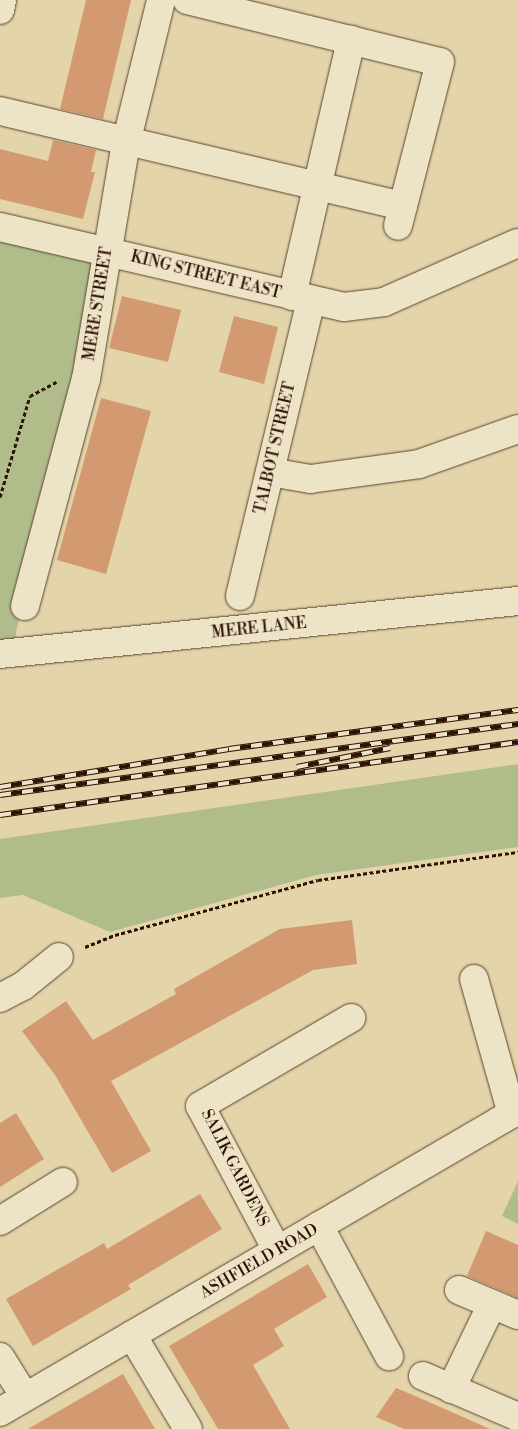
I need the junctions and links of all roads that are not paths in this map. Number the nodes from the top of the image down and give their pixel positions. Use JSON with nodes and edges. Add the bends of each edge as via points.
{"nodes":[{"id":1,"x":2,"y":0,"type":"edge"},
{"id":2,"x":161,"y":0,"type":"edge"},
{"id":3,"x":187,"y":0,"type":"edge"},
{"id":4,"x":0,"y":10,"type":"edge"},
{"id":5,"x":351,"y":40,"type":"junction"},
{"id":6,"x":0,"y":111,"type":"edge"},
{"id":7,"x":126,"y":142,"type":"junction"},
{"id":8,"x":317,"y":188,"type":"junction"},
{"id":9,"x":0,"y":227,"type":"edge"},
{"id":10,"x":518,"y":244,"type":"edge"},
{"id":11,"x":107,"y":251,"type":"junction"},
{"id":12,"x":301,"y":299,"type":"junction"},
{"id":13,"x":518,"y":430,"type":"edge"},
{"id":14,"x":270,"y":472,"type":"junction"},
{"id":15,"x":240,"y":596,"type":"dead end"},
{"id":16,"x":518,"y":601,"type":"edge"},
{"id":17,"x":25,"y":606,"type":"dead end"},
{"id":18,"x":0,"y":654,"type":"edge"},
{"id":19,"x":59,"y":957,"type":"road end"},
{"id":20,"x":474,"y":979,"type":"dead end"},
{"id":21,"x":0,"y":998,"type":"edge"},
{"id":22,"x":350,"y":1018,"type":"dead end"},
{"id":23,"x":515,"y":1112,"type":"edge"},
{"id":24,"x":63,"y":1182,"type":"dead end"},
{"id":25,"x":0,"y":1221,"type":"edge"},
{"id":26,"x":319,"y":1226,"type":"junction"},
{"id":27,"x":277,"y":1250,"type":"junction"},
{"id":28,"x":459,"y":1290,"type":"dead end"},
{"id":29,"x":492,"y":1304,"type":"junction"},
{"id":30,"x":518,"y":1315,"type":"edge"},
{"id":31,"x":132,"y":1335,"type":"junction"},
{"id":32,"x":389,"y":1356,"type":"dead end"},
{"id":33,"x":0,"y":1357,"type":"edge"},
{"id":34,"x":423,"y":1376,"type":"dead end"},
{"id":35,"x":451,"y":1389,"type":"junction"},
{"id":36,"x":25,"y":1397,"type":"junction"},
{"id":37,"x":0,"y":1412,"type":"edge"},
{"id":38,"x":518,"y":1418,"type":"edge"},
{"id":39,"x":188,"y":1429,"type":"edge"}],
"edges":[{"from":1,"to":4,"type":"street"},
{"from":2,"to":7,"type":"street","name":"MERE STREET"},
{"from":3,"to":5,"type":"street"},
{"from":5,"to":8,"type":"street","name":"TALBOT STREET"},
{"from":5,"to":8,"type":"street","via":[[440,62],[400,216]]},
{"from":6,"to":7,"type":"street"},
{"from":7,"to":8,"type":"street"},
{"from":7,"to":11,"type":"street","name":"MERE STREET"},
{"from":8,"to":12,"type":"street","name":"TALBOT STREET"},
{"from":9,"to":11,"type":"street","name":"KING STREET EAST"},
{"from":10,"to":12,"type":"street","name":"KING STREET EAST","via":[[384,302],[344,307]]},
{"from":11,"to":12,"type":"street","name":"KING STREET EAST"},
{"from":11,"to":17,"type":"street","name":"MERE STREET","via":[[86,378]]},
{"from":12,"to":14,"type":"street","name":"TALBOT STREET"},
{"from":13,"to":14,"type":"street","via":[[419,464],[310,479]]},
{"from":14,"to":15,"type":"street","name":"TALBOT STREET"},
{"from":16,"to":18,"type":"street","name":"MERE LANE"},
{"from":19,"to":21,"type":"street","via":[[23,986]]},
{"from":20,"to":23,"type":"street"},
{"from":22,"to":27,"type":"street","name":"SALIK GARDENS","via":[[200,1106]]},
{"from":23,"to":26,"type":"street","name":"ASHFIELD ROAD"},
{"from":24,"to":25,"type":"street"},
{"from":26,"to":27,"type":"street","name":"ASHFIELD ROAD"},
{"from":26,"to":32,"type":"street"},
{"from":27,"to":31,"type":"street","name":"ASHFIELD ROAD"},
{"from":28,"to":29,"type":"street"},
{"from":29,"to":30,"type":"street"},
{"from":29,"to":35,"type":"street"},
{"from":31,"to":36,"type":"street","name":"ASHFIELD ROAD"},
{"from":31,"to":39,"type":"street"},
{"from":33,"to":36,"type":"street"},
{"from":34,"to":35,"type":"street"},
{"from":35,"to":38,"type":"street"},
{"from":36,"to":37,"type":"street","name":"ASHFIELD ROAD"}]}
